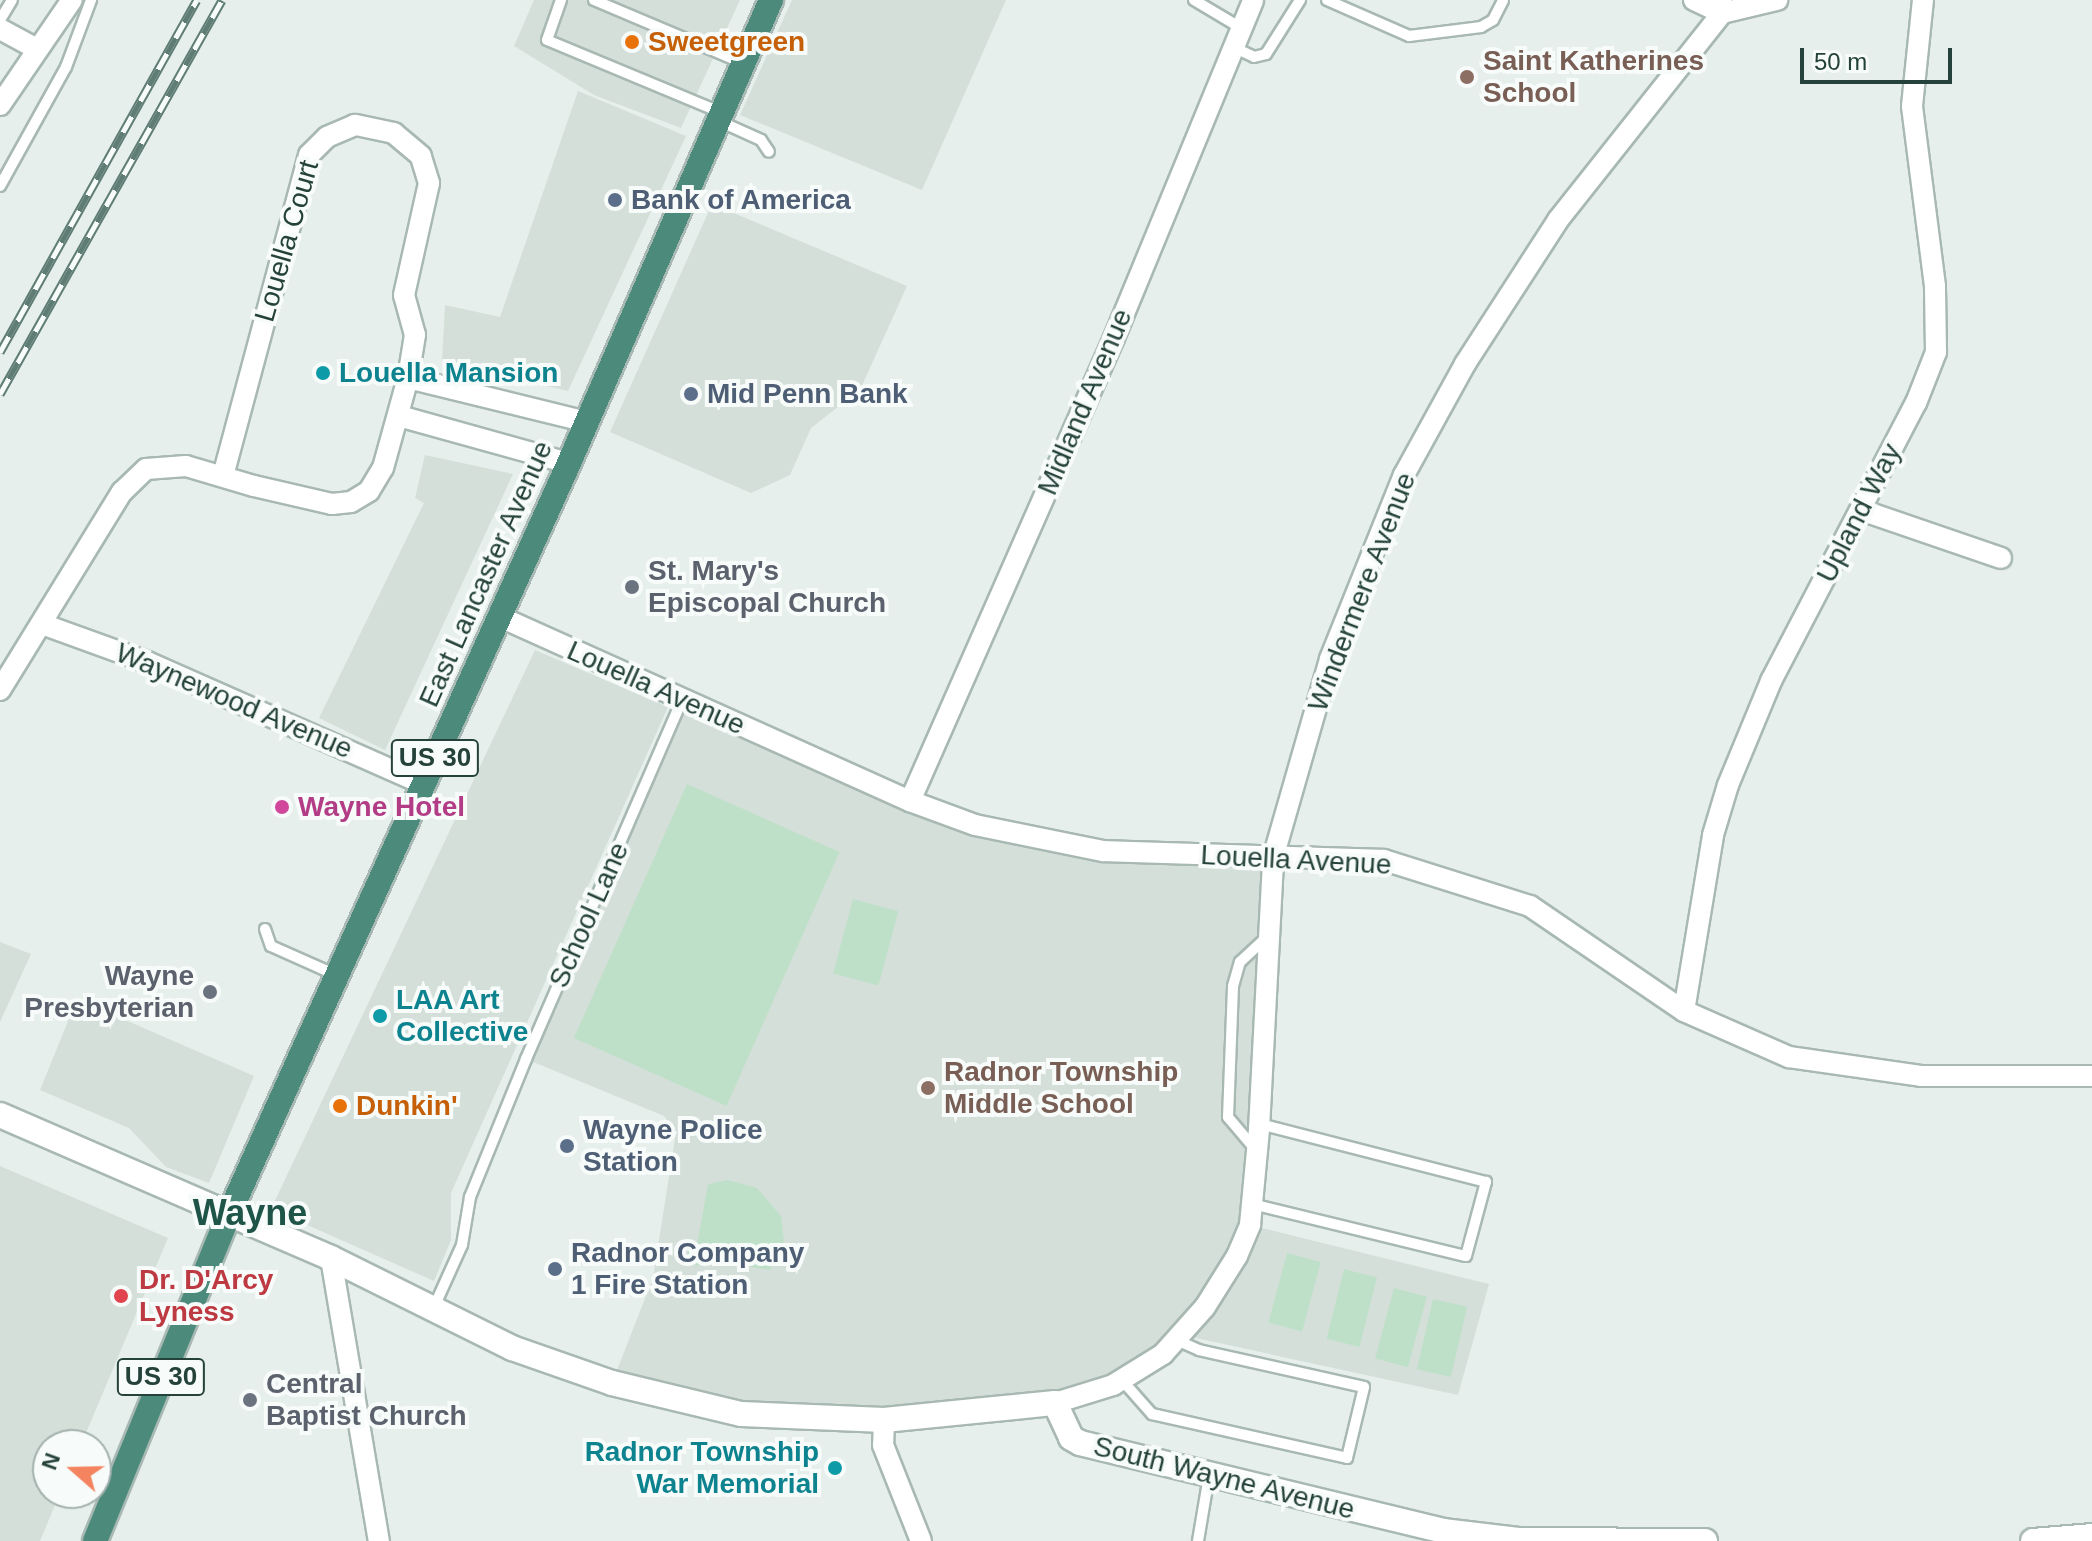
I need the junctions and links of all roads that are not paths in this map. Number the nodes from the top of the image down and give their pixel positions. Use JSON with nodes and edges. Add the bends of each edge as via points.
{"nodes":[{"id":1,"x":12,"y":0,"type":"edge"},
{"id":2,"x":72,"y":0,"type":"edge"},
{"id":3,"x":91,"y":0,"type":"edge"},
{"id":4,"x":561,"y":0,"type":"edge"},
{"id":5,"x":594,"y":0,"type":"edge"},
{"id":6,"x":771,"y":0,"type":"edge"},
{"id":7,"x":1194,"y":0,"type":"edge"},
{"id":8,"x":1253,"y":0,"type":"edge"},
{"id":9,"x":1300,"y":0,"type":"edge"},
{"id":10,"x":1327,"y":0,"type":"edge"},
{"id":11,"x":1503,"y":0,"type":"edge"},
{"id":12,"x":1694,"y":0,"type":"edge"},
{"id":13,"x":1777,"y":0,"type":"edge"},
{"id":14,"x":1923,"y":0,"type":"edge"},
{"id":15,"x":1722,"y":6,"type":"edge"},
{"id":16,"x":0,"y":20,"type":"edge"},
{"id":17,"x":0,"y":29,"type":"edge"},
{"id":18,"x":1237,"y":38,"type":"junction"},
{"id":19,"x":37,"y":49,"type":"junction"},
{"id":20,"x":744,"y":63,"type":"junction"},
{"id":21,"x":0,"y":105,"type":"edge"},
{"id":22,"x":720,"y":117,"type":"junction"},
{"id":23,"x":769,"y":152,"type":"dead end"},
{"id":24,"x":0,"y":186,"type":"edge"},
{"id":25,"x":408,"y":378,"type":"junction"},
{"id":26,"x":399,"y":416,"type":"junction"},
{"id":27,"x":587,"y":422,"type":"junction"},
{"id":28,"x":569,"y":463,"type":"junction"},
{"id":29,"x":223,"y":476,"type":"junction"},
{"id":30,"x":1861,"y":510,"type":"junction"},
{"id":31,"x":2001,"y":558,"type":"dead end"},
{"id":32,"x":498,"y":616,"type":"junction"},
{"id":33,"x":42,"y":624,"type":"junction"},
{"id":34,"x":0,"y":690,"type":"edge"},
{"id":35,"x":682,"y":701,"type":"junction"},
{"id":36,"x":424,"y":784,"type":"junction"},
{"id":37,"x":910,"y":801,"type":"junction"},
{"id":38,"x":1273,"y":858,"type":"junction"},
{"id":39,"x":265,"y":929,"type":"dead end"},
{"id":40,"x":1269,"y":935,"type":"junction"},
{"id":41,"x":338,"y":976,"type":"junction"},
{"id":42,"x":1684,"y":1011,"type":"junction"},
{"id":43,"x":2092,"y":1076,"type":"edge"},
{"id":44,"x":0,"y":1115,"type":"edge"},
{"id":45,"x":1260,"y":1124,"type":"junction"},
{"id":46,"x":1257,"y":1150,"type":"junction"},
{"id":47,"x":1252,"y":1204,"type":"junction"},
{"id":48,"x":229,"y":1214,"type":"junction"},
{"id":49,"x":331,"y":1258,"type":"junction"},
{"id":50,"x":433,"y":1309,"type":"junction"},
{"id":51,"x":1177,"y":1340,"type":"junction"},
{"id":52,"x":1121,"y":1379,"type":"junction"},
{"id":53,"x":1055,"y":1403,"type":"junction"},
{"id":54,"x":884,"y":1420,"type":"junction"},
{"id":55,"x":1210,"y":1474,"type":"junction"},
{"id":56,"x":2092,"y":1536,"type":"edge"},
{"id":57,"x":95,"y":1541,"type":"edge"},
{"id":58,"x":379,"y":1541,"type":"edge"},
{"id":59,"x":921,"y":1541,"type":"edge"},
{"id":60,"x":1198,"y":1541,"type":"edge"},
{"id":61,"x":1705,"y":1541,"type":"edge"},
{"id":62,"x":2033,"y":1541,"type":"edge"}],
"edges":[{"from":1,"to":16,"type":"lane"},
{"from":2,"to":19,"type":"street"},
{"from":3,"to":24,"type":"lane","via":[[66,67]]},
{"from":4,"to":22,"type":"lane","via":[[547,40]]},
{"from":5,"to":20,"type":"lane"},
{"from":6,"to":20,"type":"highway","name":"East Lancaster Avenue","number":"US 30"},
{"from":7,"to":18,"type":"lane"},
{"from":8,"to":18,"type":"street","name":"Midland Avenue"},
{"from":9,"to":18,"type":"lane","via":[[1266,54],[1254,57]]},
{"from":10,"to":11,"type":"lane","via":[[1409,36],[1481,27],[1493,20]]},
{"from":12,"to":15,"type":"street"},
{"from":13,"to":15,"type":"street"},
{"from":14,"to":30,"type":"street","name":"Upland Way","via":[[1912,106],[1935,286],[1936,352]]},
{"from":15,"to":38,"type":"street","name":"Windermere Avenue","via":[[1558,220],[1465,364],[1404,475],[1330,659]]},
{"from":17,"to":19,"type":"street"},
{"from":18,"to":37,"type":"street","name":"Midland Avenue","via":[[1114,338]]},
{"from":19,"to":21,"type":"street"},
{"from":20,"to":22,"type":"highway","name":"East Lancaster Avenue","number":"US 30"},
{"from":22,"to":23,"type":"lane","via":[[761,140]]},
{"from":22,"to":27,"type":"highway","name":"East Lancaster Avenue","number":"US 30"},
{"from":25,"to":26,"type":"street","name":"Louella Court"},
{"from":25,"to":27,"type":"street"},
{"from":25,"to":29,"type":"street","name":"Louella Court","via":[[415,335],[404,295],[428,174],[421,156],[403,138],[382,128],[355,125],[320,141],[303,171]]},
{"from":26,"to":28,"type":"street"},
{"from":26,"to":29,"type":"street","name":"Louella Court","via":[[375,483],[351,502],[332,504]]},
{"from":27,"to":28,"type":"highway","name":"East Lancaster Avenue","number":"US 30"},
{"from":28,"to":32,"type":"highway","name":"East Lancaster Avenue","number":"US 30"},
{"from":29,"to":33,"type":"street","name":"Louella Court","via":[[169,465],[139,474],[122,492]]},
{"from":30,"to":31,"type":"street"},
{"from":30,"to":42,"type":"street","name":"Upland Way","via":[[1771,681],[1728,785],[1705,879]]},
{"from":32,"to":35,"type":"street","name":"Louella Avenue"},
{"from":32,"to":36,"type":"highway","name":"East Lancaster Avenue","number":"US 30"},
{"from":33,"to":34,"type":"street","name":"Louella Court"},
{"from":33,"to":36,"type":"street","name":"Waynewood Avenue","via":[[147,662]]},
{"from":35,"to":37,"type":"street","name":"Louella Avenue"},
{"from":35,"to":50,"type":"lane","name":"School Lane","via":[[526,1059],[470,1197],[462,1245]]},
{"from":36,"to":41,"type":"highway","name":"East Lancaster Avenue","number":"US 30"},
{"from":37,"to":38,"type":"street","name":"Louella Avenue","via":[[975,825],[1103,851]]},
{"from":38,"to":40,"type":"street","name":"Windermere Avenue"},
{"from":38,"to":42,"type":"street","name":"Louella Avenue","via":[[1384,860],[1530,906]]},
{"from":39,"to":41,"type":"lane","via":[[271,946]]},
{"from":40,"to":45,"type":"street","name":"Windermere Avenue"},
{"from":40,"to":46,"type":"lane","via":[[1240,962],[1233,986],[1228,1117]]},
{"from":41,"to":48,"type":"highway","name":"East Lancaster Avenue","number":"US 30"},
{"from":42,"to":43,"type":"street","name":"Louella Avenue","via":[[1789,1057],[1921,1076]]},
{"from":44,"to":48,"type":"main road"},
{"from":45,"to":46,"type":"street","name":"Windermere Avenue"},
{"from":45,"to":47,"type":"lane","via":[[1486,1182],[1466,1256]]},
{"from":46,"to":47,"type":"street","name":"Windermere Avenue"},
{"from":47,"to":51,"type":"street","name":"Windermere Avenue","via":[[1250,1225],[1224,1281]]},
{"from":48,"to":49,"type":"main road"},
{"from":48,"to":57,"type":"highway","number":"US 30"},
{"from":49,"to":50,"type":"main road"},
{"from":49,"to":58,"type":"street"},
{"from":50,"to":54,"type":"main road","via":[[512,1348],[612,1383],[741,1414]]},
{"from":51,"to":52,"type":"street","name":"Windermere Avenue"},
{"from":51,"to":52,"type":"lane","via":[[1199,1350],[1364,1387],[1347,1458],[1152,1414]]},
{"from":52,"to":53,"type":"street","name":"Windermere Avenue","via":[[1088,1396]]},
{"from":53,"to":54,"type":"main road"},
{"from":53,"to":55,"type":"main road","name":"South Wayne Avenue","via":[[1071,1438],[1080,1443]]},
{"from":54,"to":59,"type":"street","via":[[883,1445]]},
{"from":55,"to":60,"type":"lane"},
{"from":55,"to":61,"type":"main road","name":"South Wayne Avenue","via":[[1483,1538]]},
{"from":56,"to":62,"type":"main road"}]}
